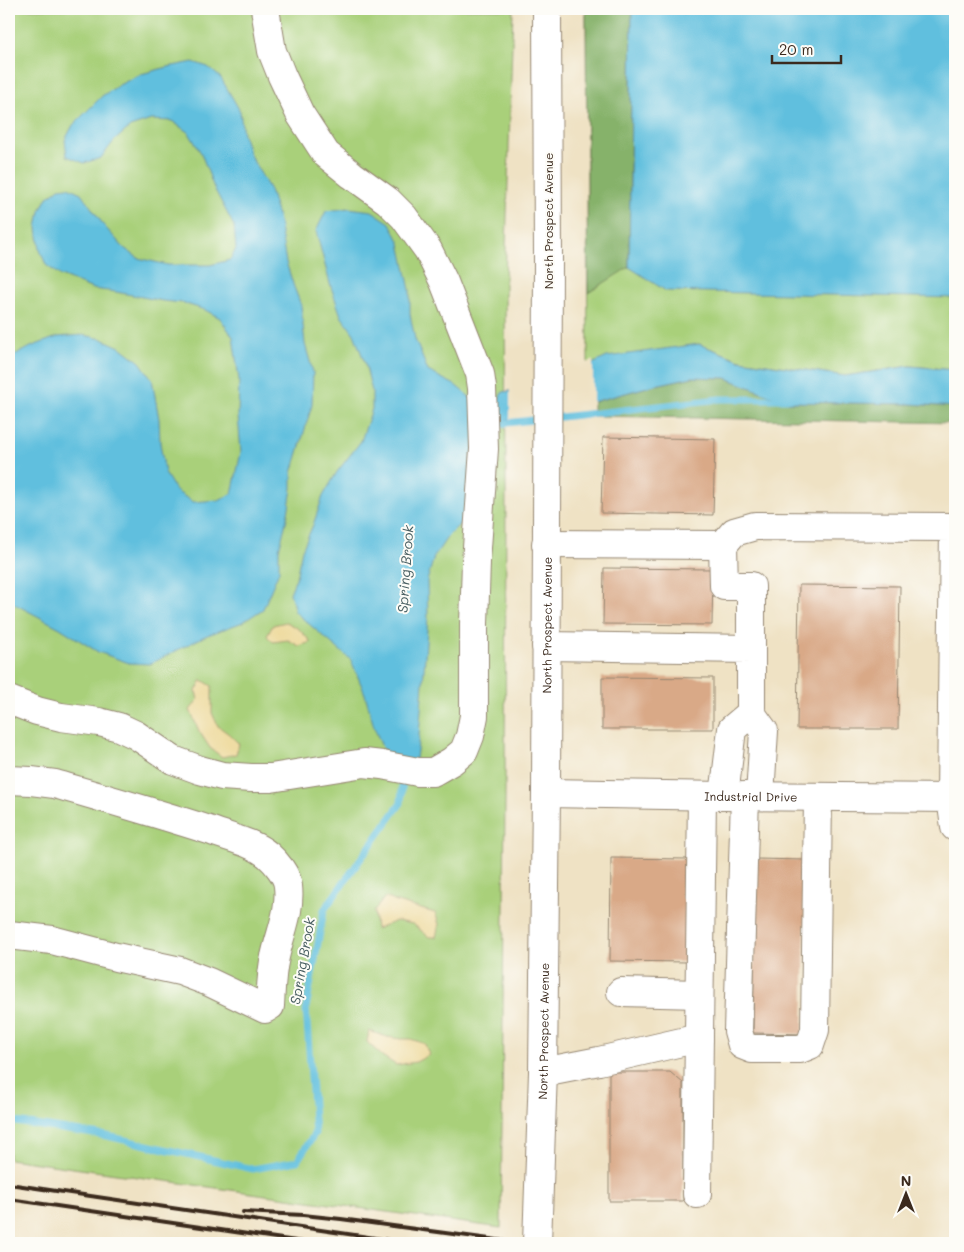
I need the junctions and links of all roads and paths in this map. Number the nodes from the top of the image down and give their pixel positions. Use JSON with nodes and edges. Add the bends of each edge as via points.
{"nodes":[{"id":1,"x":265,"y":9,"type":"edge"},
{"id":2,"x":547,"y":9,"type":"edge"},
{"id":3,"x":546,"y":544,"type":"junction"},
{"id":4,"x":723,"y":544,"type":"junction"},
{"id":5,"x":546,"y":646,"type":"junction"},
{"id":6,"x":751,"y":649,"type":"junction"},
{"id":7,"x":9,"y":700,"type":"edge"},
{"id":8,"x":751,"y":713,"type":"junction"},
{"id":9,"x":9,"y":780,"type":"edge"},
{"id":10,"x":546,"y":793,"type":"junction"},
{"id":11,"x":733,"y":796,"type":"junction"},
{"id":12,"x":818,"y":797,"type":"junction"},
{"id":13,"x":953,"y":798,"type":"edge"},
{"id":14,"x":955,"y":827,"type":"edge"},
{"id":15,"x":9,"y":935,"type":"edge"},
{"id":16,"x":621,"y":992,"type":"dead end"},
{"id":17,"x":699,"y":994,"type":"junction"},
{"id":18,"x":699,"y":1038,"type":"junction"},
{"id":19,"x":543,"y":1072,"type":"junction"},
{"id":20,"x":697,"y":1194,"type":"dead end"},
{"id":21,"x":537,"y":1243,"type":"edge"}],
"edges":[{"from":1,"to":7,"type":"main road","via":[[272,51],[300,114],[326,154],[388,201],[428,250],[480,374],[484,449],[474,624],[474,716],[470,736],[464,751],[433,772],[364,763],[271,778],[222,776],[173,760],[119,727],[61,717]]},
{"from":2,"to":3,"type":"main road","name":"North Prospect Avenue"},
{"from":3,"to":4,"type":"main road"},
{"from":3,"to":5,"type":"main road","name":"North Prospect Avenue"},
{"from":4,"to":6,"type":"main road","via":[[724,586],[751,586]]},
{"from":4,"to":13,"type":"main road","via":[[734,532],[755,526],[954,527]]},
{"from":5,"to":6,"type":"main road"},
{"from":5,"to":10,"type":"main road","name":"North Prospect Avenue"},
{"from":6,"to":8,"type":"main road"},
{"from":8,"to":11,"type":"main road","via":[[732,728]]},
{"from":8,"to":11,"type":"main road","via":[[764,731]]},
{"from":9,"to":15,"type":"main road","via":[[55,784],[253,846],[280,867],[288,883],[289,900],[275,956],[270,1006],[265,1009],[180,971],[52,940]]},
{"from":10,"to":11,"type":"main road","name":"Industrial Drive"},
{"from":10,"to":19,"type":"main road","name":"North Prospect Avenue"},
{"from":11,"to":12,"type":"main road","name":"Industrial Drive"},
{"from":11,"to":12,"type":"main road","via":[[738,1031],[742,1045],[752,1049],[800,1049],[810,1045],[815,1030]]},
{"from":11,"to":17,"type":"main road"},
{"from":12,"to":13,"type":"main road","name":"Industrial Drive"},
{"from":13,"to":14,"type":"main road"},
{"from":16,"to":17,"type":"main road"},
{"from":17,"to":18,"type":"main road"},
{"from":18,"to":19,"type":"main road"},
{"from":18,"to":20,"type":"main road"},
{"from":19,"to":21,"type":"main road","name":"North Prospect Avenue"}]}
